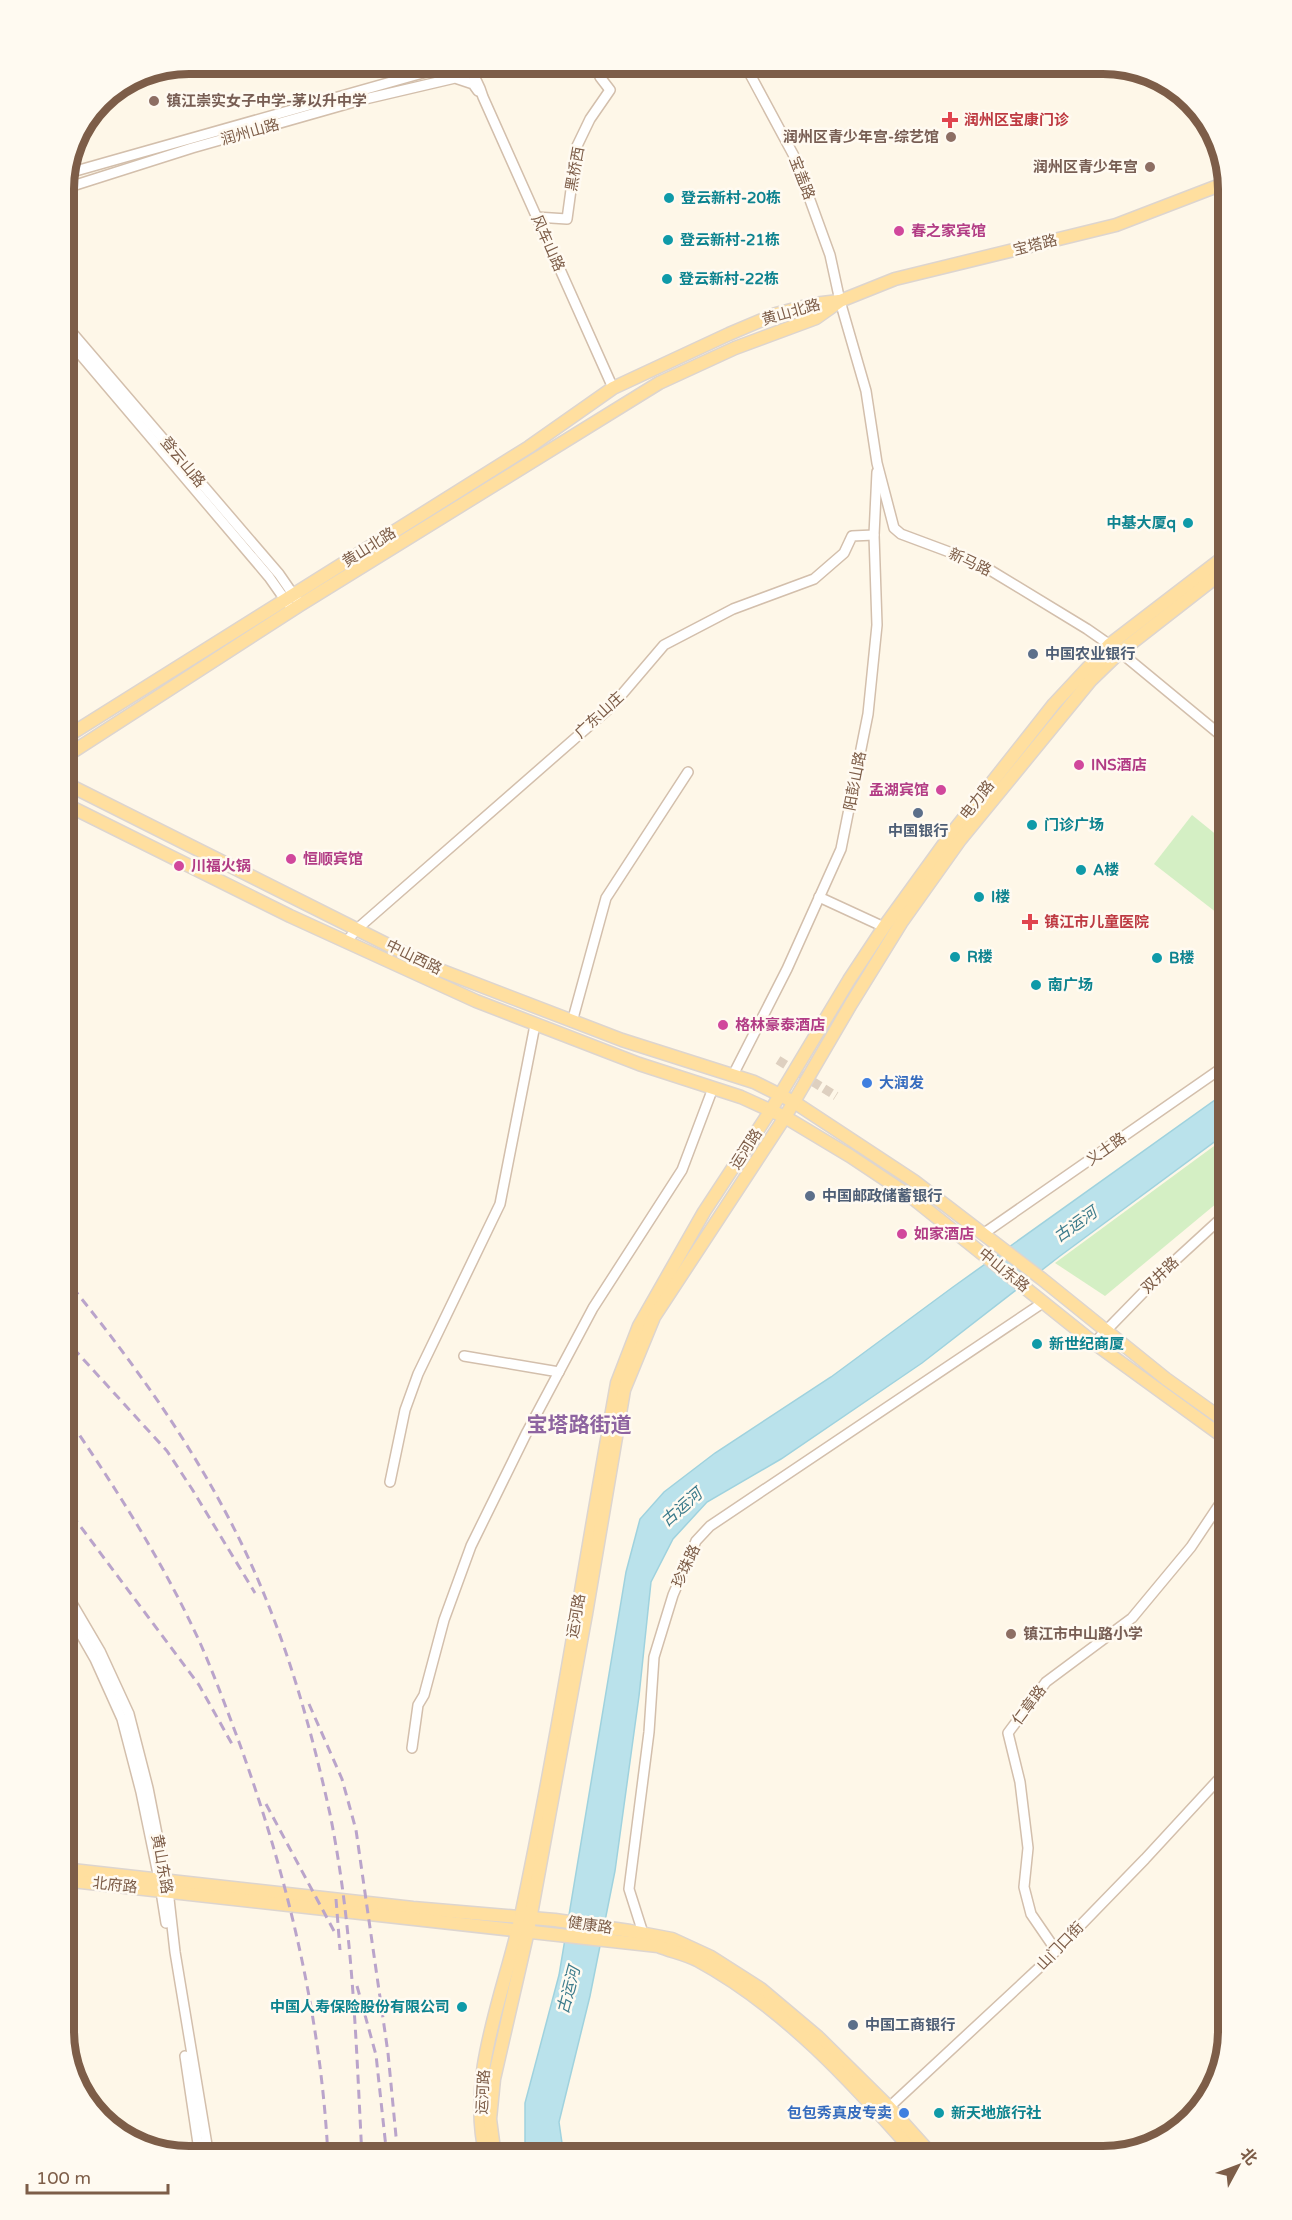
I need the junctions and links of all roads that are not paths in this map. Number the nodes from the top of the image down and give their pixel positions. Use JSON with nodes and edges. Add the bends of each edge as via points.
{"nodes":[{"id":1,"x":419,"y":74,"type":"edge"},
{"id":2,"x":473,"y":74,"type":"edge"},
{"id":3,"x":600,"y":74,"type":"edge"},
{"id":4,"x":750,"y":74,"type":"edge"},
{"id":5,"x":483,"y":97,"type":"junction"},
{"id":6,"x":74,"y":171,"type":"edge"},
{"id":7,"x":1218,"y":185,"type":"edge"},
{"id":8,"x":74,"y":186,"type":"edge"},
{"id":9,"x":536,"y":217,"type":"junction"},
{"id":10,"x":840,"y":301,"type":"junction"},
{"id":11,"x":74,"y":335,"type":"edge"},
{"id":12,"x":74,"y":347,"type":"edge"},
{"id":13,"x":613,"y":388,"type":"junction"},
{"id":14,"x":877,"y":463,"type":"junction"},
{"id":15,"x":874,"y":535,"type":"junction"},
{"id":16,"x":1218,"y":562,"type":"edge"},
{"id":17,"x":1218,"y":575,"type":"edge"},
{"id":18,"x":292,"y":602,"type":"junction"},
{"id":19,"x":1115,"y":648,"type":"junction"},
{"id":20,"x":74,"y":732,"type":"edge"},
{"id":21,"x":1218,"y":733,"type":"edge"},
{"id":22,"x":74,"y":751,"type":"edge"},
{"id":23,"x":688,"y":772,"type":"dead end"},
{"id":24,"x":74,"y":788,"type":"edge"},
{"id":25,"x":74,"y":808,"type":"edge"},
{"id":26,"x":819,"y":897,"type":"junction"},
{"id":27,"x":884,"y":927,"type":"junction"},
{"id":28,"x":357,"y":929,"type":"junction"},
{"id":29,"x":346,"y":942,"type":"junction"},
{"id":30,"x":572,"y":1022,"type":"junction"},
{"id":31,"x":535,"y":1024,"type":"junction"},
{"id":32,"x":1218,"y":1071,"type":"edge"},
{"id":33,"x":733,"y":1075,"type":"junction"},
{"id":34,"x":713,"y":1088,"type":"junction"},
{"id":35,"x":780,"y":1095,"type":"junction"},
{"id":36,"x":794,"y":1102,"type":"junction"},
{"id":37,"x":771,"y":1110,"type":"junction"},
{"id":38,"x":785,"y":1117,"type":"junction"},
{"id":39,"x":1218,"y":1222,"type":"edge"},
{"id":40,"x":983,"y":1234,"type":"junction"},
{"id":41,"x":1044,"y":1302,"type":"junction"},
{"id":42,"x":1104,"y":1331,"type":"junction"},
{"id":43,"x":1094,"y":1342,"type":"junction"},
{"id":44,"x":464,"y":1356,"type":"dead end"},
{"id":45,"x":559,"y":1372,"type":"junction"},
{"id":46,"x":1218,"y":1416,"type":"edge"},
{"id":47,"x":1218,"y":1433,"type":"edge"},
{"id":48,"x":390,"y":1482,"type":"dead end"},
{"id":49,"x":1218,"y":1506,"type":"edge"},
{"id":50,"x":74,"y":1607,"type":"edge"},
{"id":51,"x":74,"y":1622,"type":"edge"},
{"id":52,"x":412,"y":1748,"type":"dead end"},
{"id":53,"x":1218,"y":1780,"type":"edge"},
{"id":54,"x":74,"y":1871,"type":"edge"},
{"id":55,"x":74,"y":1881,"type":"edge"},
{"id":56,"x":163,"y":1885,"type":"junction"},
{"id":57,"x":526,"y":1917,"type":"junction"},
{"id":58,"x":523,"y":1931,"type":"junction"},
{"id":59,"x":643,"y":1933,"type":"junction"},
{"id":60,"x":1055,"y":1949,"type":"junction"},
{"id":61,"x":885,"y":2111,"type":"junction"},
{"id":62,"x":199,"y":2146,"type":"edge"},
{"id":63,"x":207,"y":2146,"type":"edge"},
{"id":64,"x":485,"y":2146,"type":"edge"},
{"id":65,"x":494,"y":2146,"type":"edge"},
{"id":66,"x":910,"y":2146,"type":"edge"},
{"id":67,"x":922,"y":2146,"type":"edge"}],
"edges":[{"from":1,"to":6,"type":"street","name":"润州山路"},
{"from":2,"to":5,"type":"street","name":"润州山路"},
{"from":3,"to":9,"type":"street","name":"黑桥西","via":[[610,90],[590,119],[578,147],[567,219]]},
{"from":4,"to":10,"type":"street","name":"宝盖路","via":[[794,156],[830,255]]},
{"from":5,"to":8,"type":"street","name":"润州山路","via":[[473,84],[455,78],[361,100]]},
{"from":5,"to":9,"type":"street","name":"风车山路"},
{"from":7,"to":10,"type":"main road","name":"宝塔路","via":[[1116,225],[895,279]]},
{"from":9,"to":13,"type":"street","name":"风车山路"},
{"from":10,"to":13,"type":"main road","name":"黄山北路","via":[[776,314]]},
{"from":10,"to":14,"type":"street","name":"新马路","via":[[866,391]]},
{"from":10,"to":18,"type":"main road","name":"黄山北路","via":[[816,318],[735,348],[659,383]]},
{"from":11,"to":18,"type":"street","name":"登云山路","via":[[279,574]]},
{"from":12,"to":18,"type":"street","name":"登云山路"},
{"from":13,"to":18,"type":"main road","name":"黄山北路"},
{"from":14,"to":15,"type":"street","name":"阳彭山路"},
{"from":14,"to":19,"type":"street","name":"新马路","via":[[894,528],[901,534],[985,567]]},
{"from":15,"to":26,"type":"street","name":"阳彭山路","via":[[876,625],[868,714],[841,849]]},
{"from":15,"to":28,"type":"street","name":"广东山庄","via":[[852,536],[844,553],[814,579],[734,609],[664,645],[612,706]]},
{"from":16,"to":19,"type":"main road","name":"电力路"},
{"from":17,"to":19,"type":"main road","name":"电力路"},
{"from":18,"to":20,"type":"main road","name":"黄山北路"},
{"from":18,"to":22,"type":"main road","name":"黄山北路"},
{"from":19,"to":21,"type":"street","name":"新马路"},
{"from":19,"to":27,"type":"main road","name":"电力路","via":[[1054,704]]},
{"from":19,"to":36,"type":"main road","name":"电力路","via":[[960,840],[901,923]]},
{"from":23,"to":30,"type":"street","via":[[606,898]]},
{"from":24,"to":28,"type":"main road","name":"中山西路"},
{"from":25,"to":29,"type":"main road","name":"中山西路"},
{"from":26,"to":27,"type":"street"},
{"from":26,"to":33,"type":"street","name":"阳彭山路","via":[[788,969]]},
{"from":27,"to":35,"type":"main road","name":"电力路"},
{"from":28,"to":29,"type":"street","name":"广东山庄"},
{"from":28,"to":30,"type":"main road","name":"中山西路","via":[[432,967]]},
{"from":29,"to":31,"type":"main road","name":"中山西路"},
{"from":30,"to":33,"type":"main road","name":"中山西路"},
{"from":31,"to":34,"type":"main road","name":"中山西路"},
{"from":31,"to":48,"type":"street","via":[[500,1204],[418,1374],[405,1410]]},
{"from":32,"to":40,"type":"street","name":"义土路"},
{"from":33,"to":35,"type":"main road","name":"中山西路"},
{"from":34,"to":37,"type":"main road","name":"中山西路"},
{"from":34,"to":45,"type":"street","via":[[682,1170],[593,1308]]},
{"from":35,"to":36,"type":"main road","name":"中山东路"},
{"from":35,"to":37,"type":"main road","name":"运河路"},
{"from":36,"to":38,"type":"main road","name":"电力路"},
{"from":36,"to":40,"type":"main road","name":"中山东路","via":[[914,1181]]},
{"from":37,"to":38,"type":"main road","name":"中山东路"},
{"from":37,"to":57,"type":"main road","name":"运河路","via":[[704,1212],[639,1326],[617,1383]]},
{"from":38,"to":41,"type":"main road","name":"中山东路","via":[[907,1193]]},
{"from":38,"to":57,"type":"main road","name":"运河路","via":[[654,1317],[624,1390],[586,1614]]},
{"from":39,"to":42,"type":"street","name":"双井路"},
{"from":40,"to":42,"type":"main road","name":"中山东路"},
{"from":41,"to":43,"type":"main road","name":"中山东路"},
{"from":41,"to":59,"type":"street","name":"珍珠路","via":[[710,1526],[696,1542],[673,1595],[654,1657],[649,1732],[629,1889]]},
{"from":42,"to":43,"type":"street","name":"双井路"},
{"from":42,"to":46,"type":"main road","name":"中山东路"},
{"from":43,"to":47,"type":"main road","name":"中山东路"},
{"from":44,"to":45,"type":"street"},
{"from":45,"to":52,"type":"street","via":[[471,1546],[418,1706]]},
{"from":49,"to":60,"type":"street","name":"仁章路","via":[[1132,1618],[1046,1682],[1008,1733],[1020,1782],[1028,1848],[1024,1887],[1031,1914]]},
{"from":50,"to":56,"type":"street","name":"黄山东路","via":[[129,1714],[148,1788]]},
{"from":51,"to":56,"type":"street","name":"黄山东路","via":[[122,1719]]},
{"from":53,"to":60,"type":"street","name":"山门口街"},
{"from":54,"to":56,"type":"main road","name":"北府路"},
{"from":55,"to":56,"type":"main road","name":"北府路"},
{"from":56,"to":57,"type":"main road","name":"健康路"},
{"from":56,"to":58,"type":"main road","name":"健康路"},
{"from":56,"to":62,"type":"street","name":"黄山东路"},
{"from":56,"to":63,"type":"street","name":"黄山东路"},
{"from":57,"to":58,"type":"main road","name":"运河路"},
{"from":57,"to":59,"type":"main road","name":"健康路"},
{"from":58,"to":61,"type":"main road","name":"健康路","via":[[658,1947],[695,1959],[754,1995]]},
{"from":58,"to":64,"type":"main road","name":"运河路","via":[[486,2056],[482,2087]]},
{"from":58,"to":65,"type":"main road","name":"运河路","via":[[494,2079],[490,2119]]},
{"from":59,"to":61,"type":"main road","name":"健康路","via":[[672,1939],[711,1957],[760,1989],[818,2037]]},
{"from":60,"to":61,"type":"street","name":"山门口街"},
{"from":61,"to":66,"type":"main road","name":"健康路"},
{"from":61,"to":67,"type":"main road","name":"健康路"}]}
